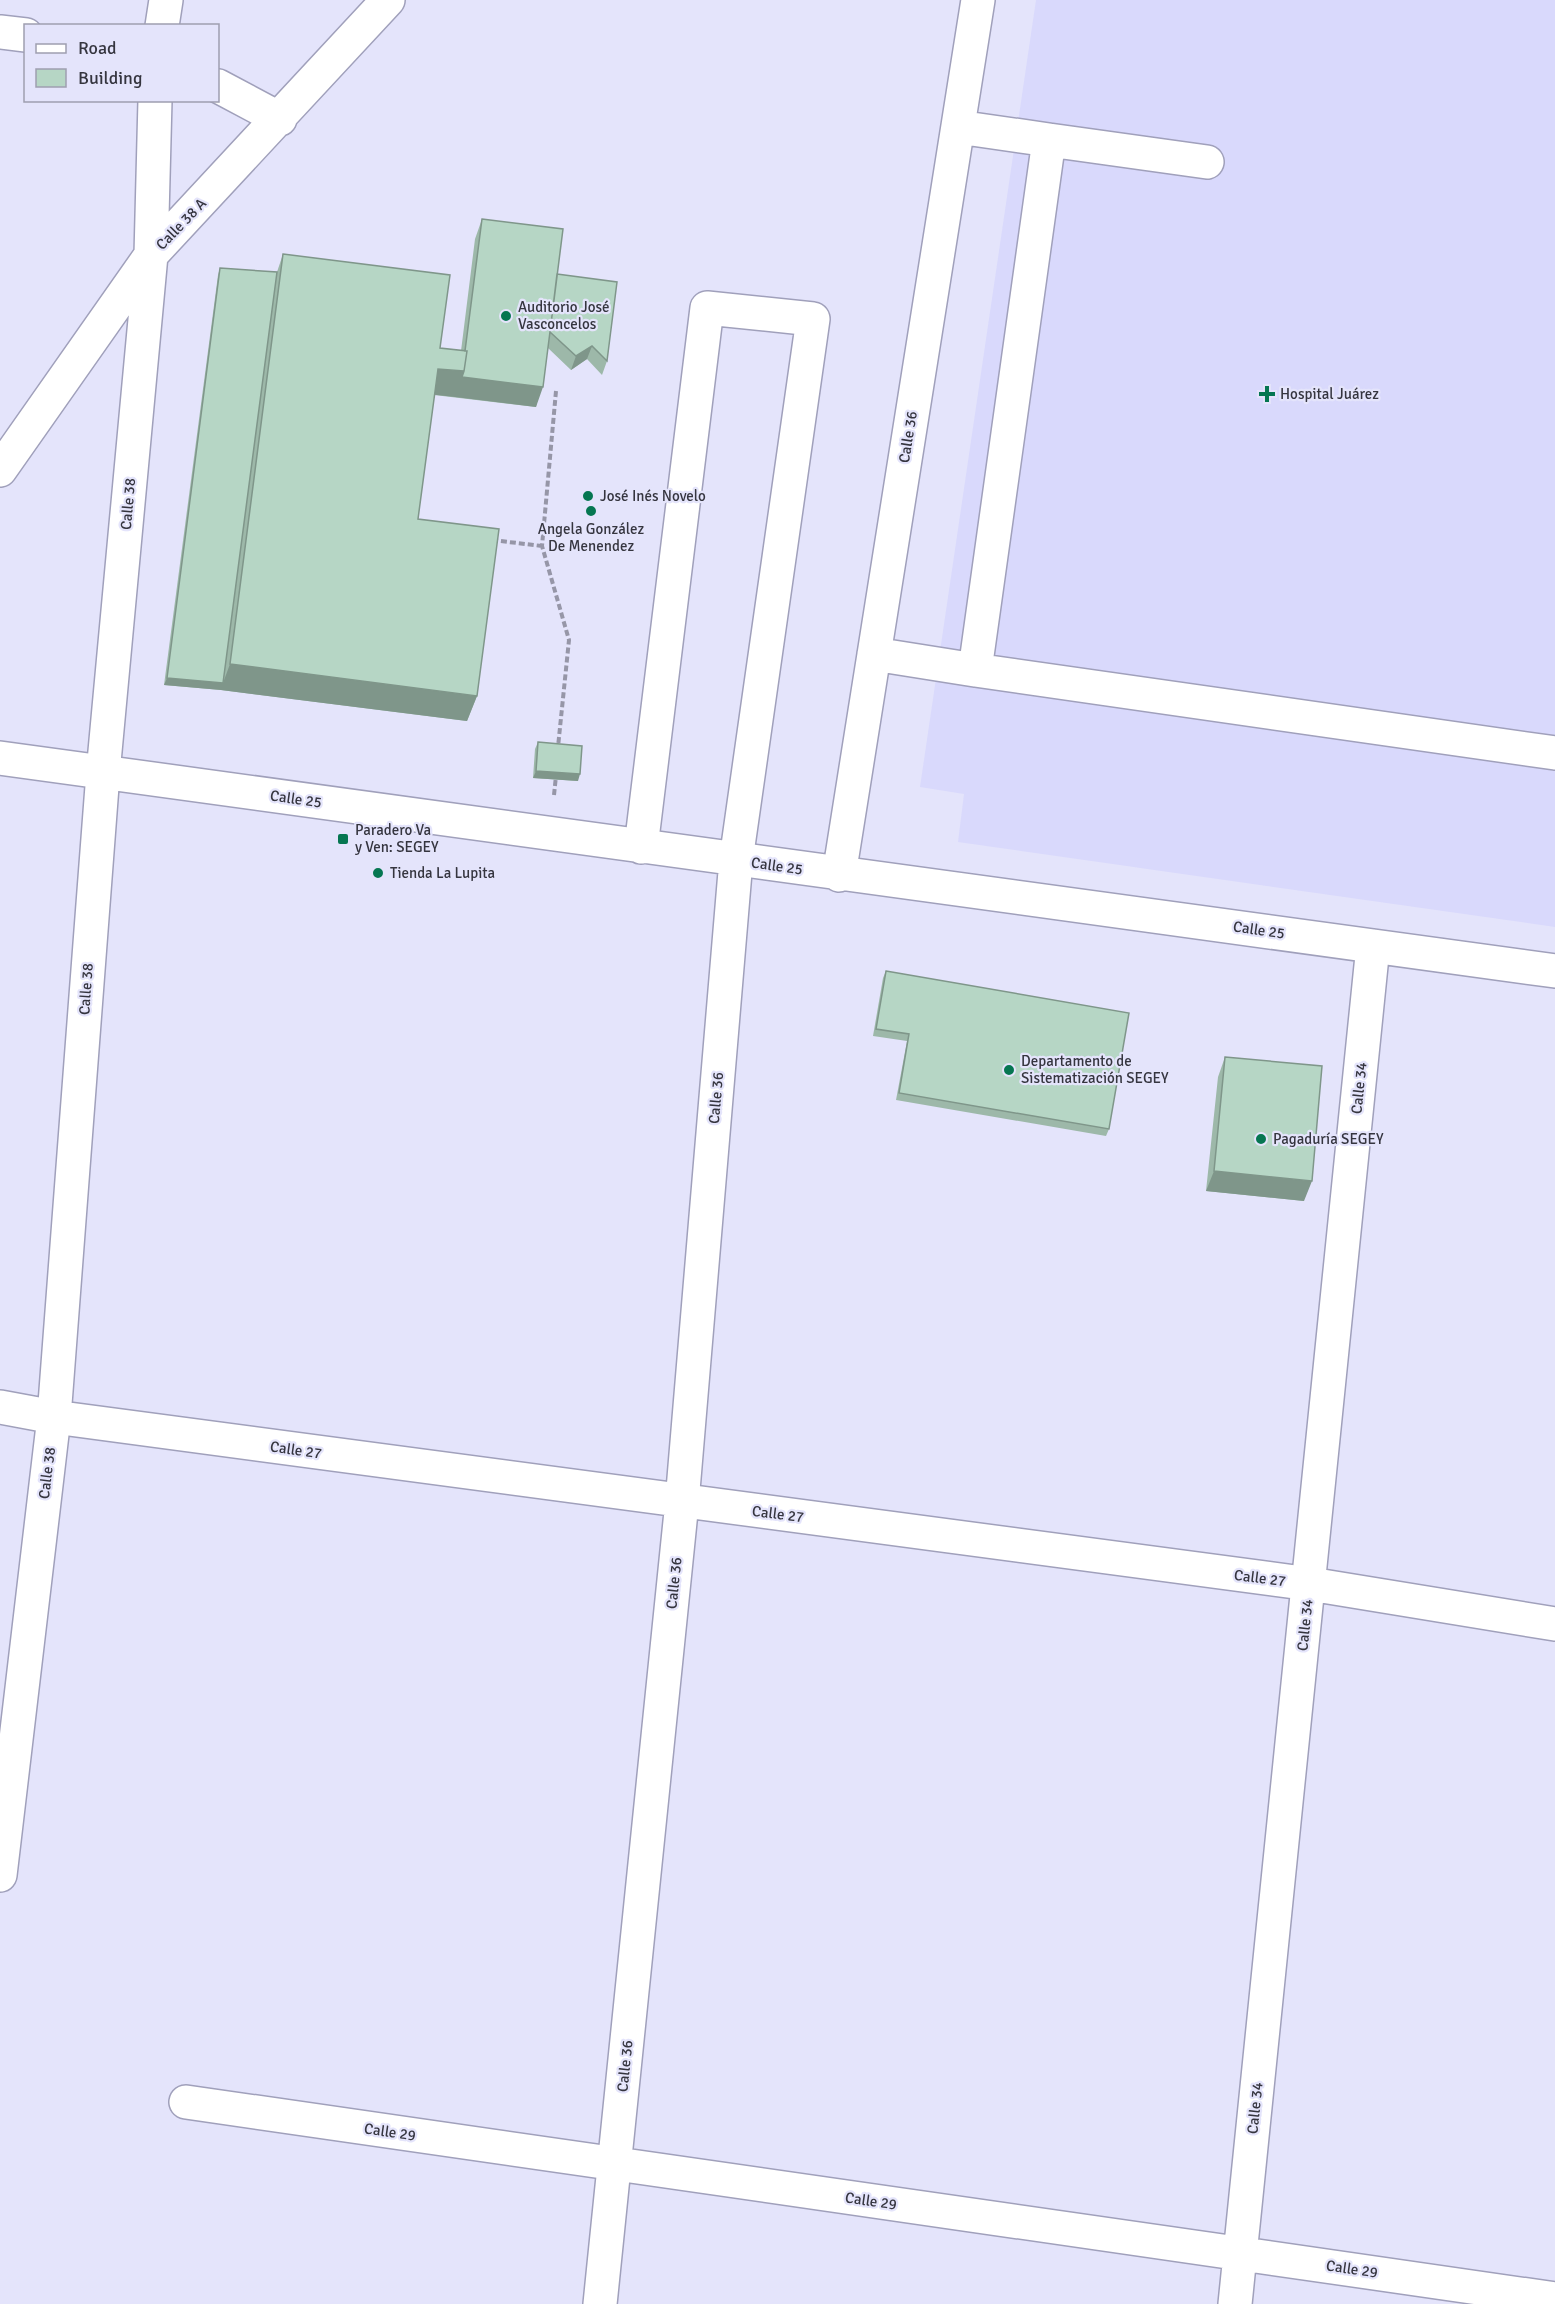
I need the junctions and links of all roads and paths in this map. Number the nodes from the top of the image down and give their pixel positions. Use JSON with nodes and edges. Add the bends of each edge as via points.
{"nodes":[{"id":1,"x":166,"y":0,"type":"edge"},
{"id":2,"x":388,"y":0,"type":"edge"},
{"id":3,"x":978,"y":0,"type":"edge"},
{"id":4,"x":162,"y":24,"type":"edge"},
{"id":5,"x":0,"y":32,"type":"edge"},
{"id":6,"x":24,"y":35,"type":"edge"},
{"id":7,"x":219,"y":87,"type":"edge"},
{"id":8,"x":155,"y":102,"type":"edge"},
{"id":9,"x":280,"y":119,"type":"junction"},
{"id":10,"x":958,"y":127,"type":"junction"},
{"id":11,"x":1049,"y":140,"type":"junction"},
{"id":12,"x":1207,"y":162,"type":"dead end"},
{"id":13,"x":151,"y":255,"type":"junction"},
{"id":14,"x":556,"y":391,"type":"dead end"},
{"id":15,"x":0,"y":470,"type":"edge"},
{"id":16,"x":485,"y":539,"type":"edge"},
{"id":17,"x":542,"y":546,"type":"junction"},
{"id":18,"x":874,"y":654,"type":"junction"},
{"id":19,"x":975,"y":670,"type":"junction"},
{"id":20,"x":558,"y":749,"type":"edge"},
{"id":21,"x":1555,"y":753,"type":"edge"},
{"id":22,"x":0,"y":758,"type":"edge"},
{"id":23,"x":556,"y":771,"type":"edge"},
{"id":24,"x":103,"y":772,"type":"junction"},
{"id":25,"x":555,"y":781,"type":"edge"},
{"id":26,"x":641,"y":847,"type":"junction"},
{"id":27,"x":736,"y":860,"type":"junction"},
{"id":28,"x":839,"y":875,"type":"junction"},
{"id":29,"x":1373,"y":946,"type":"junction"},
{"id":30,"x":1555,"y":971,"type":"edge"},
{"id":31,"x":0,"y":1407,"type":"edge"},
{"id":32,"x":54,"y":1417,"type":"junction"},
{"id":33,"x":682,"y":1502,"type":"junction"},
{"id":34,"x":1310,"y":1584,"type":"junction"},
{"id":35,"x":1555,"y":1624,"type":"edge"},
{"id":36,"x":0,"y":1875,"type":"edge"},
{"id":37,"x":186,"y":2102,"type":"dead end"},
{"id":38,"x":615,"y":2164,"type":"junction"},
{"id":39,"x":1240,"y":2253,"type":"junction"},
{"id":40,"x":1555,"y":2299,"type":"edge"},
{"id":41,"x":600,"y":2304,"type":"edge"},
{"id":42,"x":1234,"y":2304,"type":"edge"}],
"edges":[{"from":1,"to":4,"type":"street"},
{"from":2,"to":9,"type":"street","name":"Calle 38 A"},
{"from":3,"to":10,"type":"street","name":"Calle 36"},
{"from":5,"to":6,"type":"street"},
{"from":7,"to":9,"type":"street"},
{"from":8,"to":13,"type":"street","name":"Calle 38"},
{"from":9,"to":13,"type":"street","name":"Calle 38 A"},
{"from":10,"to":11,"type":"street"},
{"from":10,"to":18,"type":"street","name":"Calle 36"},
{"from":11,"to":12,"type":"street"},
{"from":11,"to":19,"type":"street"},
{"from":13,"to":15,"type":"street","name":"Calle 38 A"},
{"from":13,"to":24,"type":"street","name":"Calle 38"},
{"from":14,"to":17,"type":"path"},
{"from":16,"to":17,"type":"path"},
{"from":17,"to":20,"type":"path","via":[[569,640]]},
{"from":18,"to":19,"type":"street"},
{"from":18,"to":28,"type":"street","name":"Calle 36"},
{"from":19,"to":21,"type":"street"},
{"from":22,"to":24,"type":"street","name":"Calle 25"},
{"from":23,"to":25,"type":"path"},
{"from":24,"to":26,"type":"street","name":"Calle 25"},
{"from":24,"to":32,"type":"street","name":"Calle 38"},
{"from":26,"to":27,"type":"street","name":"Calle 25"},
{"from":26,"to":27,"type":"street","name":"Calle 36","via":[[706,308],[813,319]]},
{"from":27,"to":28,"type":"street","name":"Calle 25"},
{"from":27,"to":33,"type":"street","name":"Calle 36"},
{"from":28,"to":29,"type":"street","name":"Calle 25"},
{"from":29,"to":30,"type":"street","name":"Calle 25"},
{"from":29,"to":34,"type":"street","name":"Calle 34"},
{"from":31,"to":32,"type":"street","name":"Calle 27"},
{"from":32,"to":33,"type":"street","name":"Calle 27"},
{"from":32,"to":36,"type":"street","name":"Calle 38"},
{"from":33,"to":34,"type":"street","name":"Calle 27"},
{"from":33,"to":38,"type":"street","name":"Calle 36"},
{"from":34,"to":35,"type":"street","name":"Calle 27"},
{"from":34,"to":39,"type":"street","name":"Calle 34"},
{"from":37,"to":38,"type":"street","name":"Calle 29"},
{"from":38,"to":39,"type":"street","name":"Calle 29"},
{"from":38,"to":41,"type":"street","name":"Calle 36"},
{"from":39,"to":40,"type":"street","name":"Calle 29"},
{"from":39,"to":42,"type":"street","name":"Calle 34"}]}
